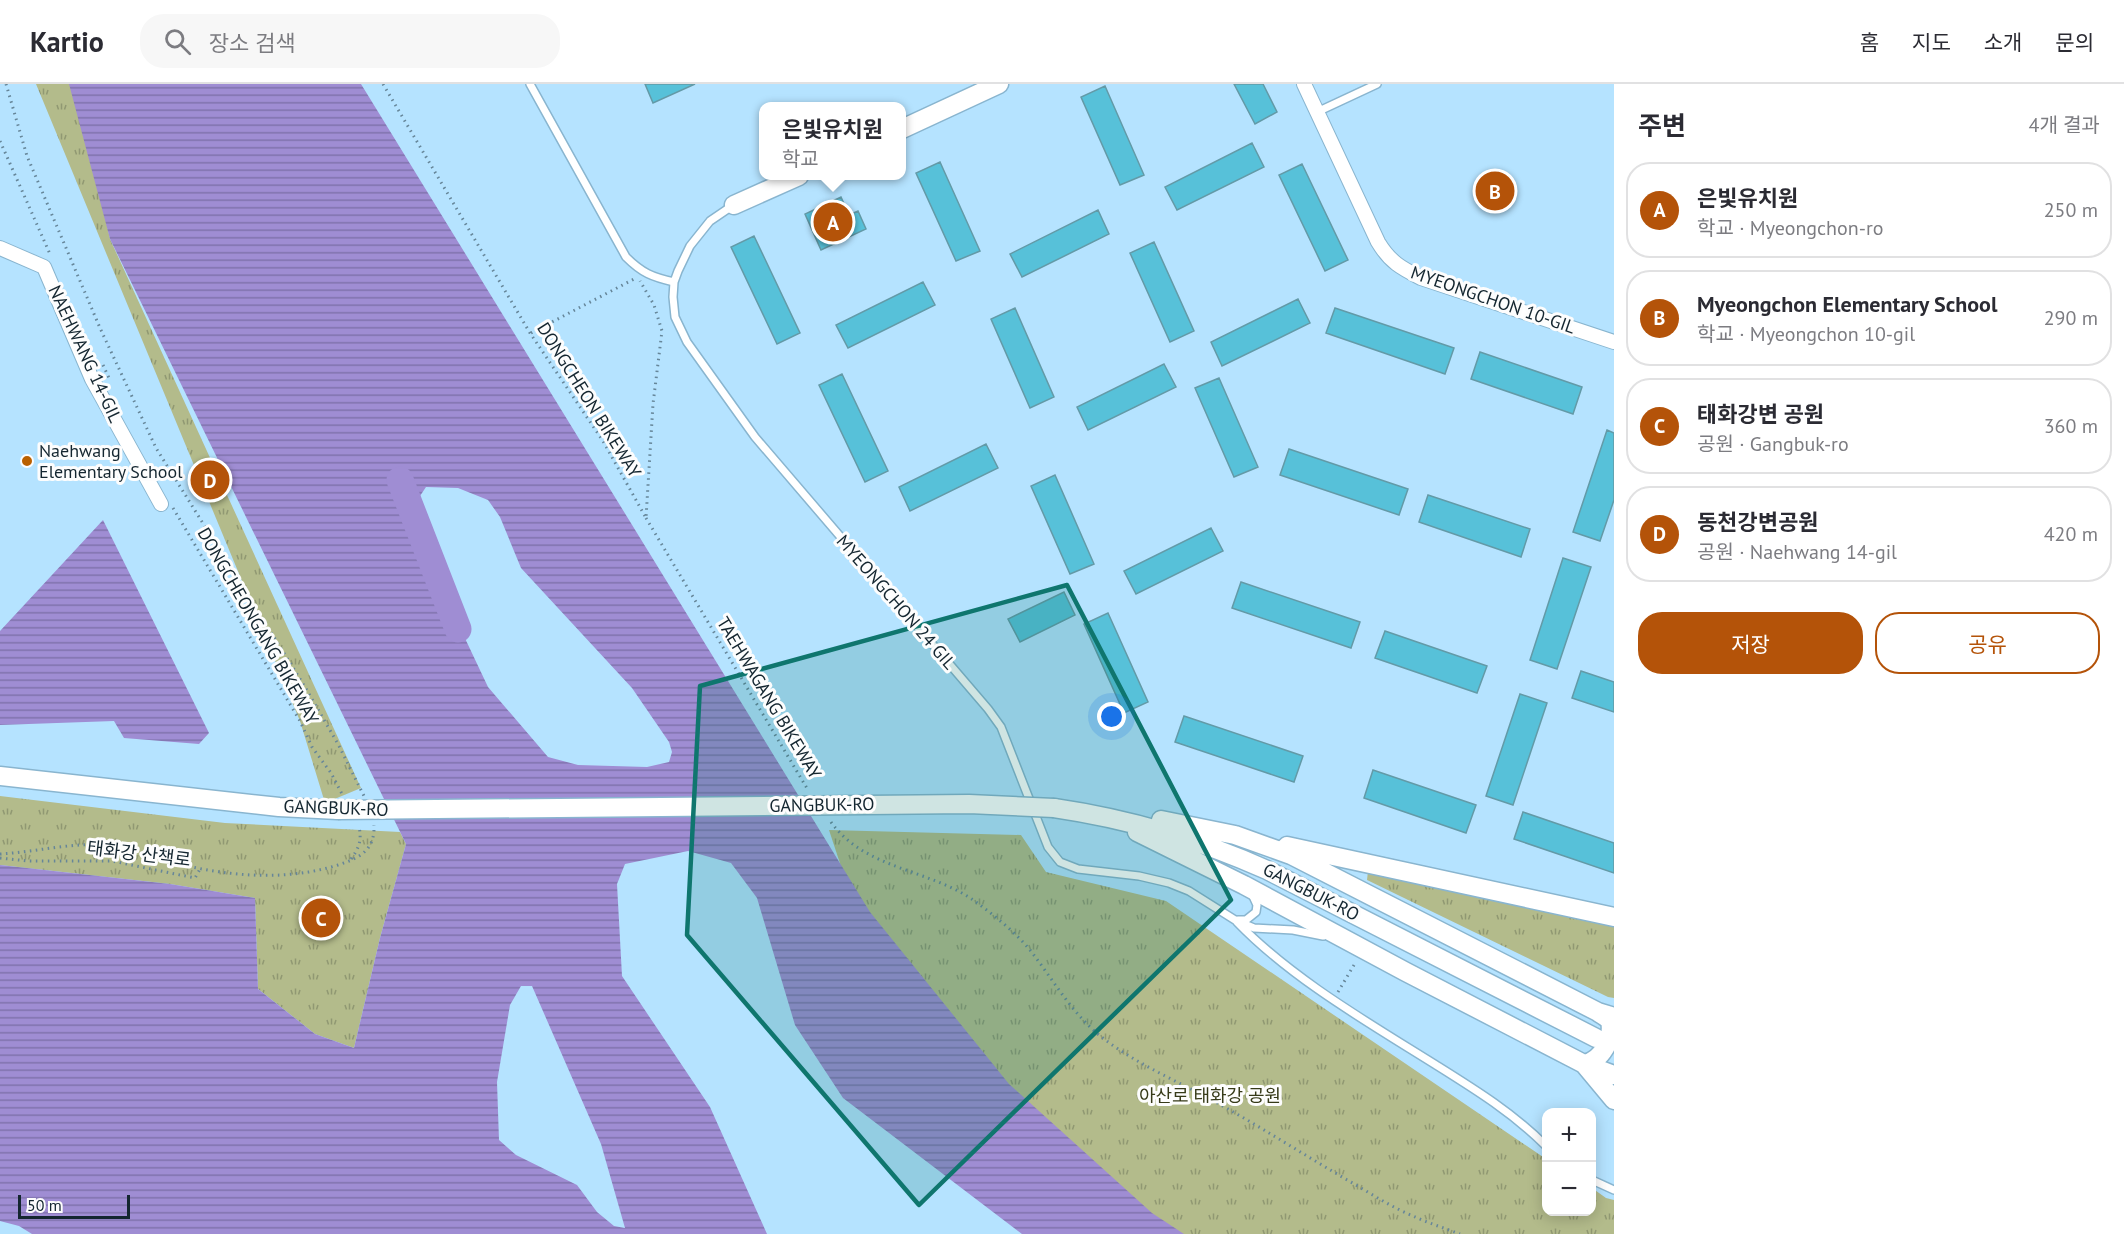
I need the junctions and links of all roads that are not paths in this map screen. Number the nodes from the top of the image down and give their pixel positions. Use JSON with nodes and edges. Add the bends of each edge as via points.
{"nodes":[{"id":1,"x":530,"y":84,"type":"edge"},
{"id":2,"x":999,"y":84,"type":"edge"},
{"id":3,"x":1304,"y":84,"type":"edge"},
{"id":4,"x":1377,"y":84,"type":"edge"},
{"id":5,"x":1317,"y":112,"type":"junction"},
{"id":6,"x":906,"y":127,"type":"edge"},
{"id":7,"x":790,"y":180,"type":"edge"},
{"id":8,"x":734,"y":205,"type":"joint"},
{"id":9,"x":0,"y":248,"type":"edge"},
{"id":10,"x":674,"y":282,"type":"junction"},
{"id":11,"x":1614,"y":342,"type":"edge"},
{"id":12,"x":167,"y":506,"type":"road end"},
{"id":13,"x":0,"y":776,"type":"edge"},
{"id":14,"x":1088,"y":813,"type":"junction"},
{"id":15,"x":1235,"y":835,"type":"junction"},
{"id":16,"x":1244,"y":885,"type":"junction"},
{"id":17,"x":1614,"y":917,"type":"edge"},
{"id":18,"x":1235,"y":920,"type":"junction"},
{"id":19,"x":1362,"y":948,"type":"junction"},
{"id":20,"x":1606,"y":1014,"type":"edge"},
{"id":21,"x":1596,"y":1038,"type":"dead end"},
{"id":22,"x":1584,"y":1064,"type":"junction"},
{"id":23,"x":1614,"y":1075,"type":"edge"},
{"id":24,"x":1614,"y":1100,"type":"edge"},
{"id":25,"x":1542,"y":1142,"type":"edge"},
{"id":26,"x":1596,"y":1182,"type":"edge"},
{"id":27,"x":1614,"y":1190,"type":"edge"}],
"edges":[{"from":1,"to":10,"type":"lane","via":[[638,274]]},
{"from":2,"to":6,"type":"main road"},
{"from":3,"to":5,"type":"street","name":"MYEONGCHON 10-GIL"},
{"from":4,"to":5,"type":"lane"},
{"from":5,"to":11,"type":"street","name":"MYEONGCHON 10-GIL","via":[[1378,242],[1401,268]]},
{"from":7,"to":8,"type":"main road"},
{"from":8,"to":10,"type":"lane","name":"MYEONGCHON 24 GIL","via":[[710,221],[690,246]]},
{"from":9,"to":12,"type":"street","name":"NAEHWANG 14-GIL","via":[[47,261],[92,379]]},
{"from":10,"to":18,"type":"lane","name":"MYEONGCHON 24 GIL","via":[[675,317],[687,342],[755,437],[1001,727],[1048,847],[1060,862],[1078,869],[1169,883]]},
{"from":13,"to":14,"type":"main road","name":"GANGBUK-RO","bridge":true,"via":[[279,807],[957,804]]},
{"from":14,"to":15,"type":"main road","via":[[1180,823]]},
{"from":14,"to":16,"type":"main road","via":[[1165,845]]},
{"from":14,"to":21,"type":"main road","name":"GANGBUK-RO","via":[[1223,850]]},
{"from":15,"to":17,"type":"main road"},
{"from":15,"to":20,"type":"main road","via":[[1291,855]]},
{"from":16,"to":18,"type":"lane","via":[[1254,898],[1256,912],[1246,920]]},
{"from":16,"to":19,"type":"main road"},
{"from":18,"to":19,"type":"lane","via":[[1254,928],[1310,932]]},
{"from":18,"to":25,"type":"lane","via":[[1281,962],[1498,1104]]},
{"from":19,"to":22,"type":"main road"},
{"from":20,"to":22,"type":"main road","via":[[1613,1027],[1607,1051]]},
{"from":22,"to":23,"type":"main road"},
{"from":22,"to":24,"type":"main road"},
{"from":26,"to":27,"type":"lane"}]}
